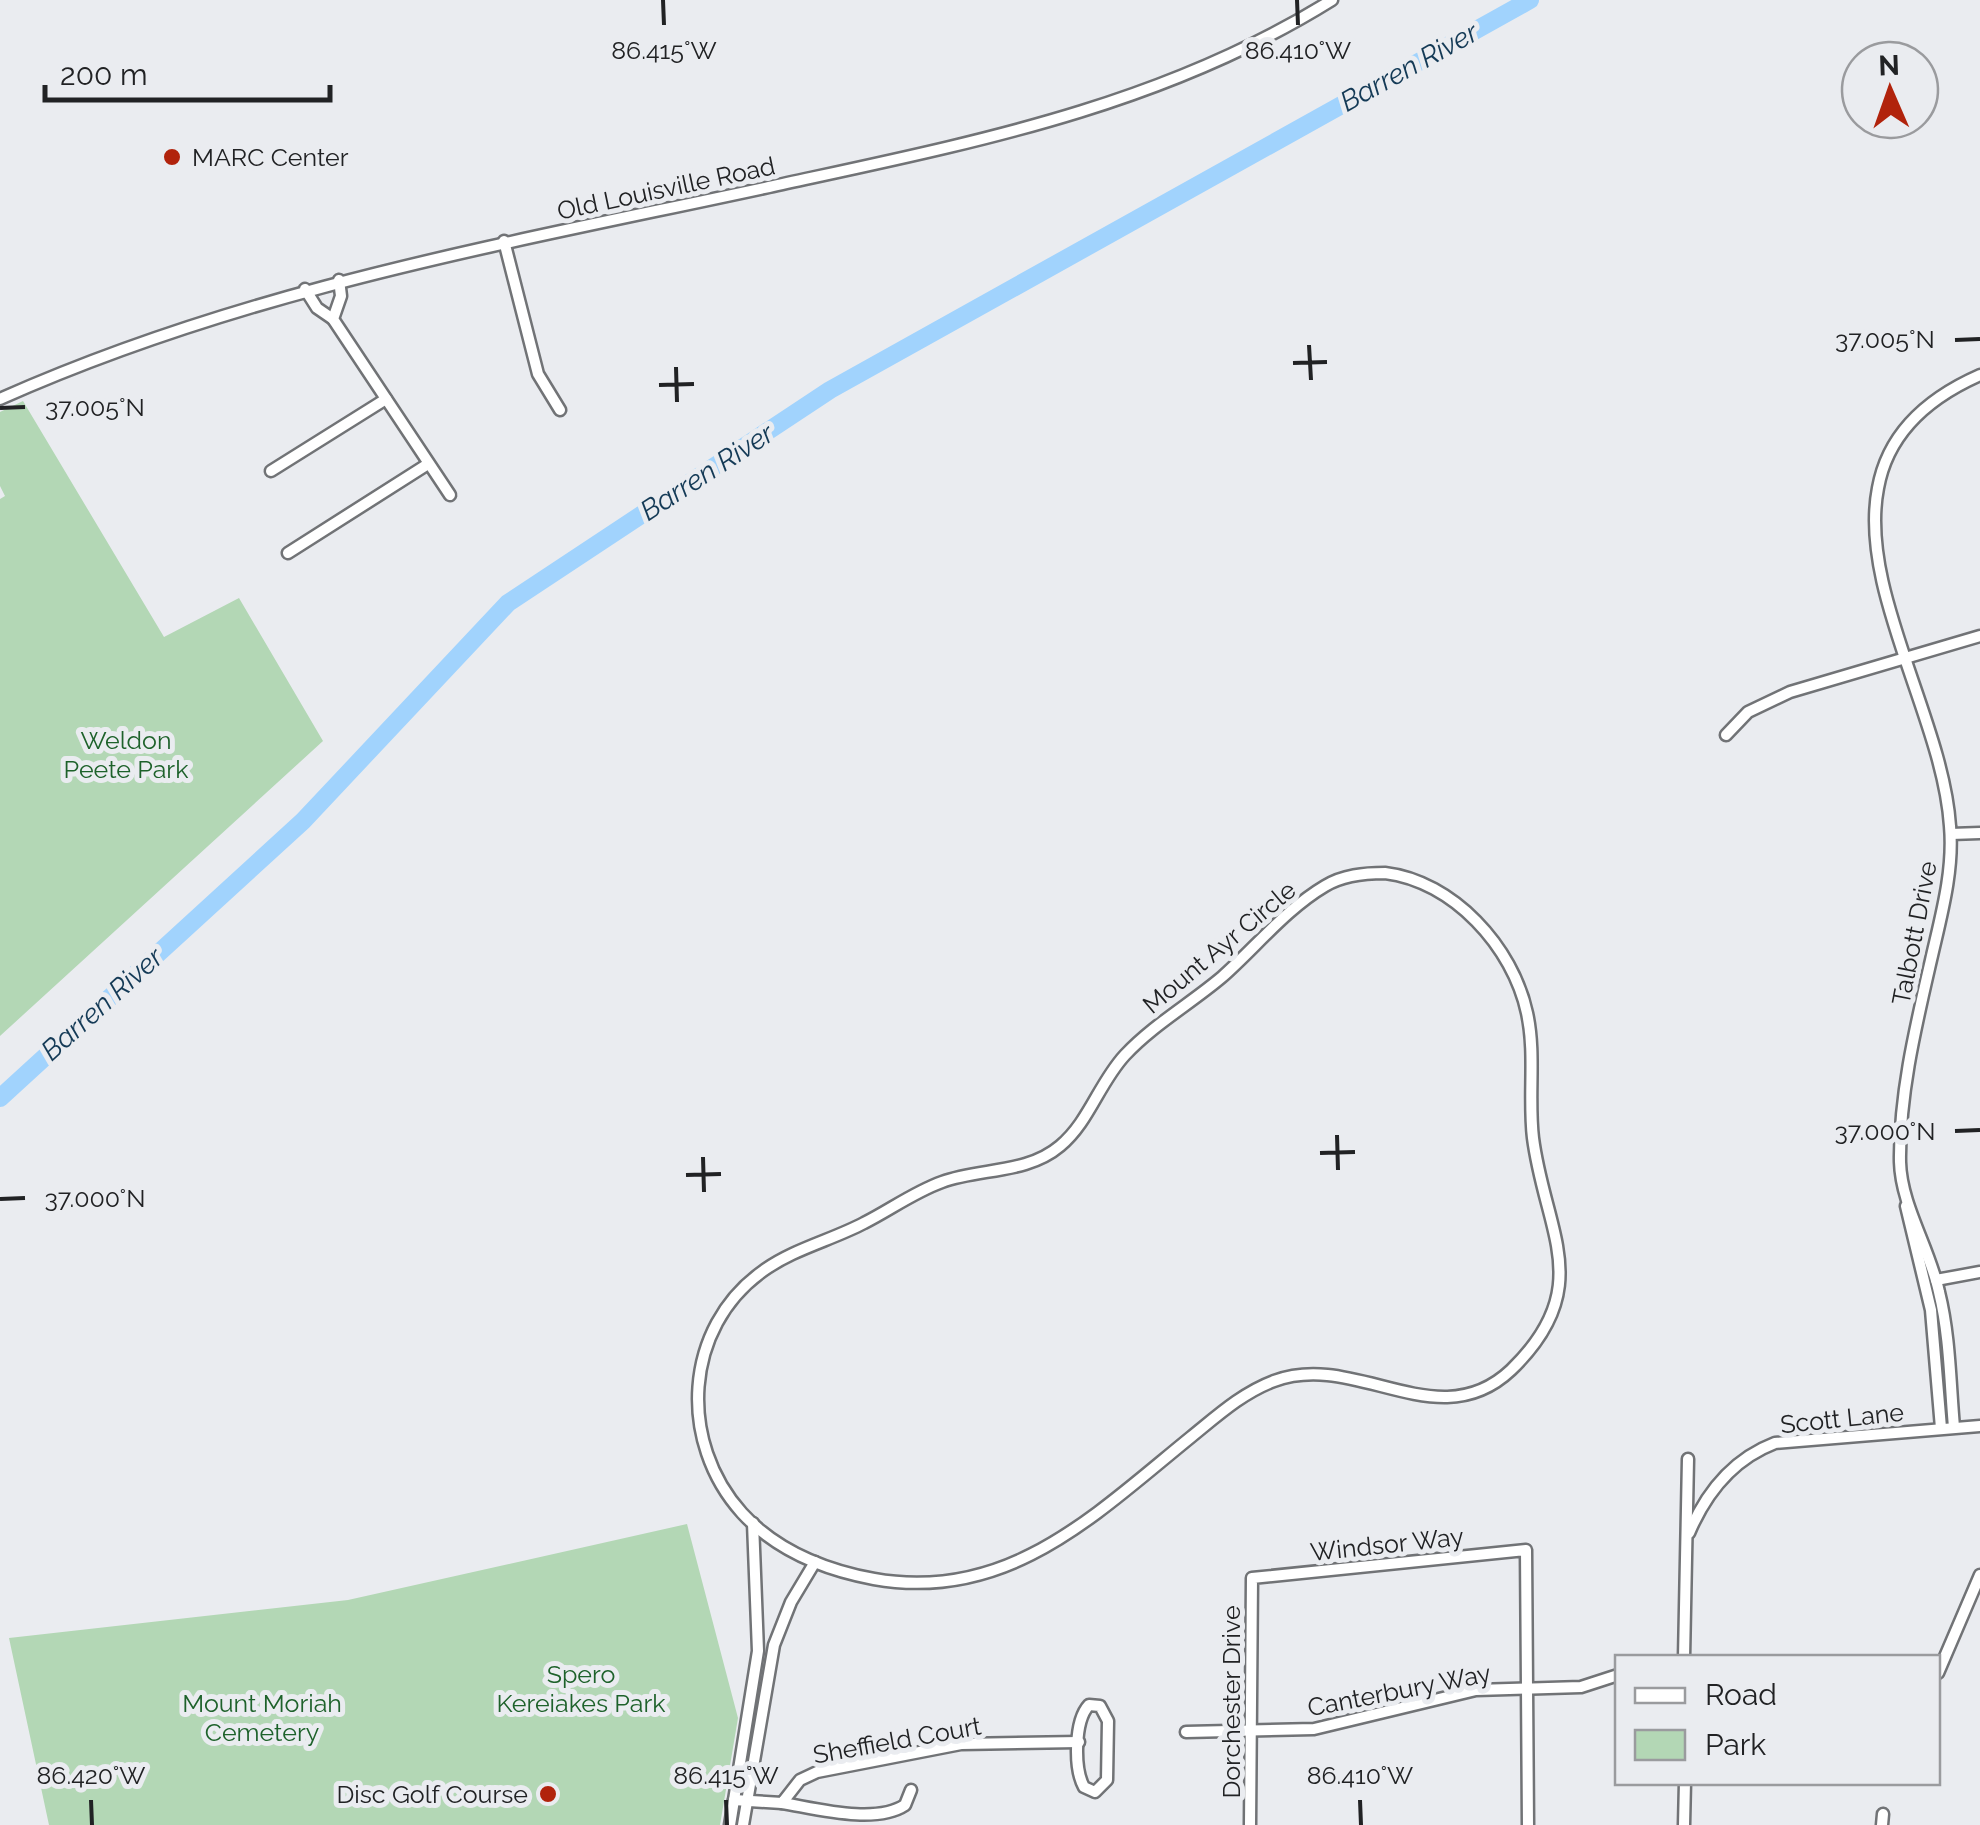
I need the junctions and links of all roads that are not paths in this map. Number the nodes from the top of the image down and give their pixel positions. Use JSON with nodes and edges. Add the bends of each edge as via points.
{"nodes":[{"id":1,"x":1332,"y":0,"type":"edge"},
{"id":2,"x":504,"y":242,"type":"junction"},
{"id":3,"x":339,"y":280,"type":"junction"},
{"id":4,"x":305,"y":289,"type":"junction"},
{"id":5,"x":334,"y":319,"type":"junction"},
{"id":6,"x":1980,"y":375,"type":"edge"},
{"id":7,"x":0,"y":399,"type":"edge"},
{"id":8,"x":386,"y":399,"type":"junction"},
{"id":9,"x":560,"y":410,"type":"dead end"},
{"id":10,"x":428,"y":464,"type":"junction"},
{"id":11,"x":271,"y":471,"type":"dead end"},
{"id":12,"x":450,"y":495,"type":"dead end"},
{"id":13,"x":288,"y":553,"type":"dead end"},
{"id":14,"x":1980,"y":636,"type":"edge"},
{"id":15,"x":1908,"y":658,"type":"junction"},
{"id":16,"x":1726,"y":735,"type":"dead end"},
{"id":17,"x":1980,"y":833,"type":"edge"},
{"id":18,"x":1950,"y":834,"type":"junction"},
{"id":19,"x":1904,"y":1190,"type":"junction"},
{"id":20,"x":1980,"y":1272,"type":"edge"},
{"id":21,"x":1936,"y":1280,"type":"junction"},
{"id":22,"x":1980,"y":1426,"type":"edge"},
{"id":23,"x":1954,"y":1427,"type":"junction"},
{"id":24,"x":1941,"y":1428,"type":"junction"},
{"id":25,"x":1688,"y":1459,"type":"dead end"},
{"id":26,"x":753,"y":1523,"type":"junction"},
{"id":27,"x":1690,"y":1533,"type":"junction"},
{"id":28,"x":815,"y":1562,"type":"junction"},
{"id":29,"x":1980,"y":1574,"type":"edge"},
{"id":30,"x":1252,"y":1578,"type":"joint"},
{"id":31,"x":1684,"y":1655,"type":"edge"},
{"id":32,"x":1940,"y":1668,"type":"edge"},
{"id":33,"x":1615,"y":1675,"type":"edge"},
{"id":34,"x":1528,"y":1689,"type":"junction"},
{"id":35,"x":1250,"y":1731,"type":"junction"},
{"id":36,"x":1186,"y":1732,"type":"dead end"},
{"id":37,"x":1079,"y":1742,"type":"junction"},
{"id":38,"x":1684,"y":1785,"type":"edge"},
{"id":39,"x":911,"y":1790,"type":"dead end"},
{"id":40,"x":734,"y":1800,"type":"junction"},
{"id":41,"x":748,"y":1801,"type":"junction"},
{"id":42,"x":782,"y":1803,"type":"junction"},
{"id":43,"x":730,"y":1825,"type":"edge"},
{"id":44,"x":744,"y":1825,"type":"edge"},
{"id":45,"x":1250,"y":1825,"type":"edge"},
{"id":46,"x":1528,"y":1825,"type":"edge"},
{"id":47,"x":1684,"y":1825,"type":"edge"}],
"edges":[{"from":1,"to":2,"type":"street","name":"Old Louisville Road","via":[[1208,67],[1074,117]]},
{"from":2,"to":3,"type":"street","name":"Old Louisville Road"},
{"from":2,"to":9,"type":"street","via":[[538,374]]},
{"from":3,"to":4,"type":"street","name":"Old Louisville Road"},
{"from":3,"to":5,"type":"street"},
{"from":4,"to":5,"type":"street"},
{"from":4,"to":7,"type":"street","name":"Old Louisville Road","via":[[144,340]]},
{"from":5,"to":8,"type":"street"},
{"from":6,"to":15,"type":"street","name":"Talbott Drive","via":[[1916,416],[1888,454],[1878,485],[1878,555]]},
{"from":8,"to":10,"type":"street"},
{"from":8,"to":11,"type":"street"},
{"from":10,"to":12,"type":"street"},
{"from":10,"to":13,"type":"street"},
{"from":14,"to":15,"type":"street"},
{"from":15,"to":16,"type":"street","via":[[1780,696],[1748,712]]},
{"from":15,"to":18,"type":"street","name":"Talbott Drive","via":[[1939,761]]},
{"from":17,"to":18,"type":"street"},
{"from":18,"to":19,"type":"street","name":"Talbott Drive","via":[[1945,898],[1906,1093]]},
{"from":19,"to":21,"type":"street","name":"Talbott Drive"},
{"from":19,"to":24,"type":"street","via":[[1931,1310]]},
{"from":20,"to":21,"type":"street"},
{"from":21,"to":23,"type":"street","name":"Talbott Drive"},
{"from":22,"to":23,"type":"street","name":"Scott Lane"},
{"from":23,"to":24,"type":"street","name":"Scott Lane"},
{"from":24,"to":27,"type":"street","name":"Scott Lane","via":[[1798,1439],[1764,1448],[1725,1476]]},
{"from":25,"to":27,"type":"street","name":"Scott Lane"},
{"from":26,"to":28,"type":"street","name":"Mount Ayr Circle"},
{"from":26,"to":28,"type":"street","name":"Mount Ayr Circle","via":[[711,1466],[697,1405],[712,1333],[752,1279],[932,1186],[1051,1153],[1078,1128],[1115,1066],[1139,1041],[1324,886],[1353,875],[1402,874],[1434,886],[1463,908],[1503,957],[1522,994],[1533,1135],[1561,1256],[1555,1303],[1511,1370],[1483,1390],[1450,1399],[1417,1397],[1333,1373],[1265,1384],[1077,1531],[987,1574],[899,1582]]},
{"from":26,"to":40,"type":"street","via":[[758,1652]]},
{"from":27,"to":31,"type":"street","name":"Scott Lane"},
{"from":28,"to":41,"type":"street","via":[[774,1645]]},
{"from":29,"to":32,"type":"street"},
{"from":30,"to":34,"type":"street","name":"Windsor Way","via":[[1526,1550]]},
{"from":30,"to":35,"type":"street","name":"Dorchester Drive"},
{"from":33,"to":34,"type":"street","name":"Canterbury Way","via":[[1581,1687]]},
{"from":34,"to":35,"type":"street","name":"Canterbury Way","via":[[1476,1690],[1314,1729]]},
{"from":34,"to":46,"type":"street"},
{"from":35,"to":36,"type":"street","name":"Canterbury Way"},
{"from":35,"to":45,"type":"street","name":"Dorchester Drive"},
{"from":37,"to":37,"type":"street","via":[[1083,1712],[1100,1706],[1108,1721],[1108,1770],[1098,1791],[1080,1781]]},
{"from":37,"to":42,"type":"street","name":"Sheffield Court","via":[[972,1743],[826,1770],[803,1778]]},
{"from":38,"to":47,"type":"street"},
{"from":39,"to":42,"type":"street","via":[[906,1805],[888,1812],[818,1813]]},
{"from":40,"to":41,"type":"street"},
{"from":40,"to":43,"type":"street"},
{"from":41,"to":42,"type":"street"},
{"from":41,"to":44,"type":"street"}]}
